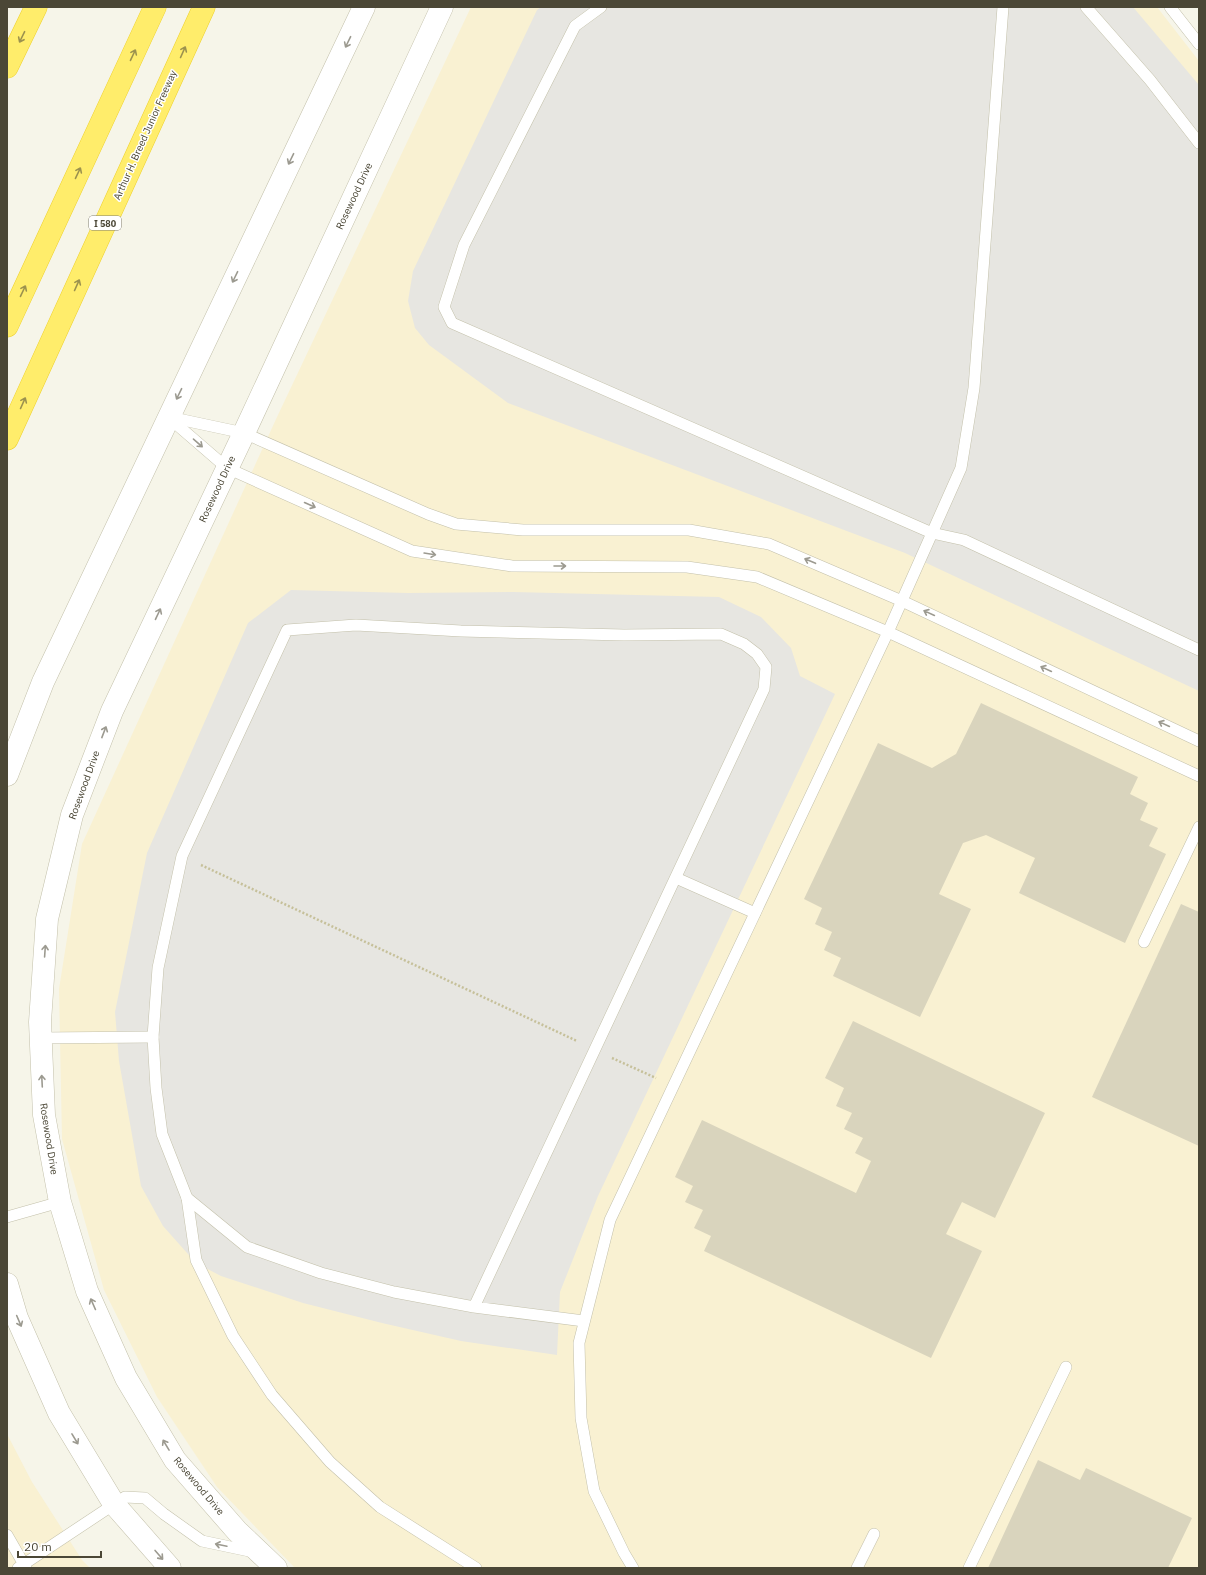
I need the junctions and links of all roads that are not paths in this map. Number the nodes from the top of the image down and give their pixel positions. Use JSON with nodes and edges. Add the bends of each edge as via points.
{"nodes":[{"id":1,"x":36,"y":7,"type":"edge"},
{"id":2,"x":155,"y":7,"type":"edge"},
{"id":3,"x":204,"y":7,"type":"edge"},
{"id":4,"x":364,"y":7,"type":"edge"},
{"id":5,"x":442,"y":7,"type":"edge"},
{"id":6,"x":602,"y":7,"type":"edge"},
{"id":7,"x":1003,"y":7,"type":"edge"},
{"id":8,"x":1086,"y":7,"type":"edge"},
{"id":9,"x":1170,"y":7,"type":"edge"},
{"id":10,"x":1199,"y":44,"type":"edge"},
{"id":11,"x":7,"y":67,"type":"edge"},
{"id":12,"x":1199,"y":143,"type":"edge"},
{"id":13,"x":7,"y":326,"type":"edge"},
{"id":14,"x":168,"y":417,"type":"junction"},
{"id":15,"x":244,"y":433,"type":"junction"},
{"id":16,"x":7,"y":439,"type":"edge"},
{"id":17,"x":227,"y":468,"type":"junction"},
{"id":18,"x":932,"y":533,"type":"junction"},
{"id":19,"x":902,"y":601,"type":"junction"},
{"id":20,"x":888,"y":632,"type":"junction"},
{"id":21,"x":1199,"y":650,"type":"edge"},
{"id":22,"x":1199,"y":741,"type":"edge"},
{"id":23,"x":7,"y":775,"type":"edge"},
{"id":24,"x":1199,"y":776,"type":"edge"},
{"id":25,"x":1199,"y":828,"type":"edge"},
{"id":26,"x":676,"y":878,"type":"junction"},
{"id":27,"x":755,"y":913,"type":"junction"},
{"id":28,"x":1144,"y":942,"type":"dead end"},
{"id":29,"x":153,"y":1037,"type":"junction"},
{"id":30,"x":40,"y":1038,"type":"junction"},
{"id":31,"x":187,"y":1198,"type":"junction"},
{"id":32,"x":60,"y":1202,"type":"junction"},
{"id":33,"x":7,"y":1217,"type":"edge"},
{"id":34,"x":7,"y":1284,"type":"edge"},
{"id":35,"x":474,"y":1307,"type":"junction"},
{"id":36,"x":584,"y":1321,"type":"junction"},
{"id":37,"x":1066,"y":1368,"type":"dead end"},
{"id":38,"x":114,"y":1504,"type":"junction"},
{"id":39,"x":874,"y":1534,"type":"dead end"},
{"id":40,"x":7,"y":1535,"type":"edge"},
{"id":41,"x":260,"y":1553,"type":"junction"},
{"id":42,"x":22,"y":1567,"type":"edge"},
{"id":43,"x":170,"y":1568,"type":"edge"},
{"id":44,"x":276,"y":1568,"type":"edge"},
{"id":45,"x":476,"y":1568,"type":"edge"},
{"id":46,"x":633,"y":1568,"type":"edge"},
{"id":47,"x":857,"y":1568,"type":"edge"},
{"id":48,"x":969,"y":1568,"type":"edge"}],
"edges":[{"from":1,"to":11,"type":"highway","one_way":true},
{"from":13,"to":2,"type":"highway","one_way":true},
{"from":16,"to":3,"type":"highway","name":"Arthur H. Breed Junior Freeway","number":"I 580","one_way":true},
{"from":4,"to":14,"type":"street","one_way":true},
{"from":5,"to":15,"type":"street","name":"Rosewood Drive"},
{"from":6,"to":18,"type":"lane","via":[[575,26],[464,245],[444,307],[452,323]]},
{"from":7,"to":18,"type":"lane","via":[[974,388],[960,468]]},
{"from":8,"to":12,"type":"lane","via":[[1150,80]]},
{"from":9,"to":10,"type":"lane"},
{"from":14,"to":15,"type":"lane"},
{"from":14,"to":17,"type":"lane","one_way":true},
{"from":14,"to":23,"type":"street","via":[[43,682]]},
{"from":15,"to":17,"type":"street","name":"Rosewood Drive"},
{"from":19,"to":15,"type":"lane","one_way":true,"via":[[769,544],[688,530],[522,530],[456,524]]},
{"from":17,"to":20,"type":"lane","one_way":true,"via":[[412,551],[512,566],[687,567],[757,577]]},
{"from":30,"to":17,"type":"street","name":"Rosewood Drive","one_way":true,"via":[[47,919],[72,815],[112,711]]},
{"from":18,"to":19,"type":"lane"},
{"from":18,"to":21,"type":"lane","via":[[964,540]]},
{"from":19,"to":20,"type":"lane"},
{"from":22,"to":19,"type":"lane","one_way":true},
{"from":20,"to":24,"type":"lane"},
{"from":20,"to":27,"type":"lane"},
{"from":25,"to":28,"type":"lane"},
{"from":26,"to":27,"type":"lane"},
{"from":26,"to":29,"type":"lane","via":[[764,689],[766,667],[757,654],[744,644],[721,634],[624,636],[356,625],[287,630],[182,856],[158,968]]},
{"from":26,"to":35,"type":"lane"},
{"from":27,"to":36,"type":"lane","via":[[610,1220]]},
{"from":29,"to":30,"type":"lane"},
{"from":29,"to":31,"type":"lane","via":[[162,1134]]},
{"from":32,"to":30,"type":"street","name":"Rosewood Drive","one_way":true,"via":[[44,1115]]},
{"from":31,"to":35,"type":"lane","via":[[247,1247],[320,1273],[394,1292]]},
{"from":31,"to":45,"type":"lane","via":[[196,1260],[233,1336],[272,1395],[330,1462],[380,1507]]},
{"from":32,"to":33,"type":"lane"},
{"from":41,"to":32,"type":"street","name":"Rosewood Drive","one_way":true,"via":[[237,1531],[175,1460],[126,1378],[87,1291]]},
{"from":34,"to":38,"type":"street","one_way":true,"via":[[17,1318],[59,1413]]},
{"from":35,"to":36,"type":"lane"},
{"from":36,"to":46,"type":"lane","via":[[579,1343],[581,1418],[594,1491]]},
{"from":37,"to":48,"type":"lane"},
{"from":41,"to":38,"type":"lane","one_way":true,"via":[[202,1541],[145,1498],[125,1497]]},
{"from":38,"to":42,"type":"lane"},
{"from":38,"to":43,"type":"street","one_way":true},
{"from":39,"to":47,"type":"lane"},
{"from":40,"to":42,"type":"lane"},
{"from":41,"to":44,"type":"street","name":"Rosewood Drive"}]}
